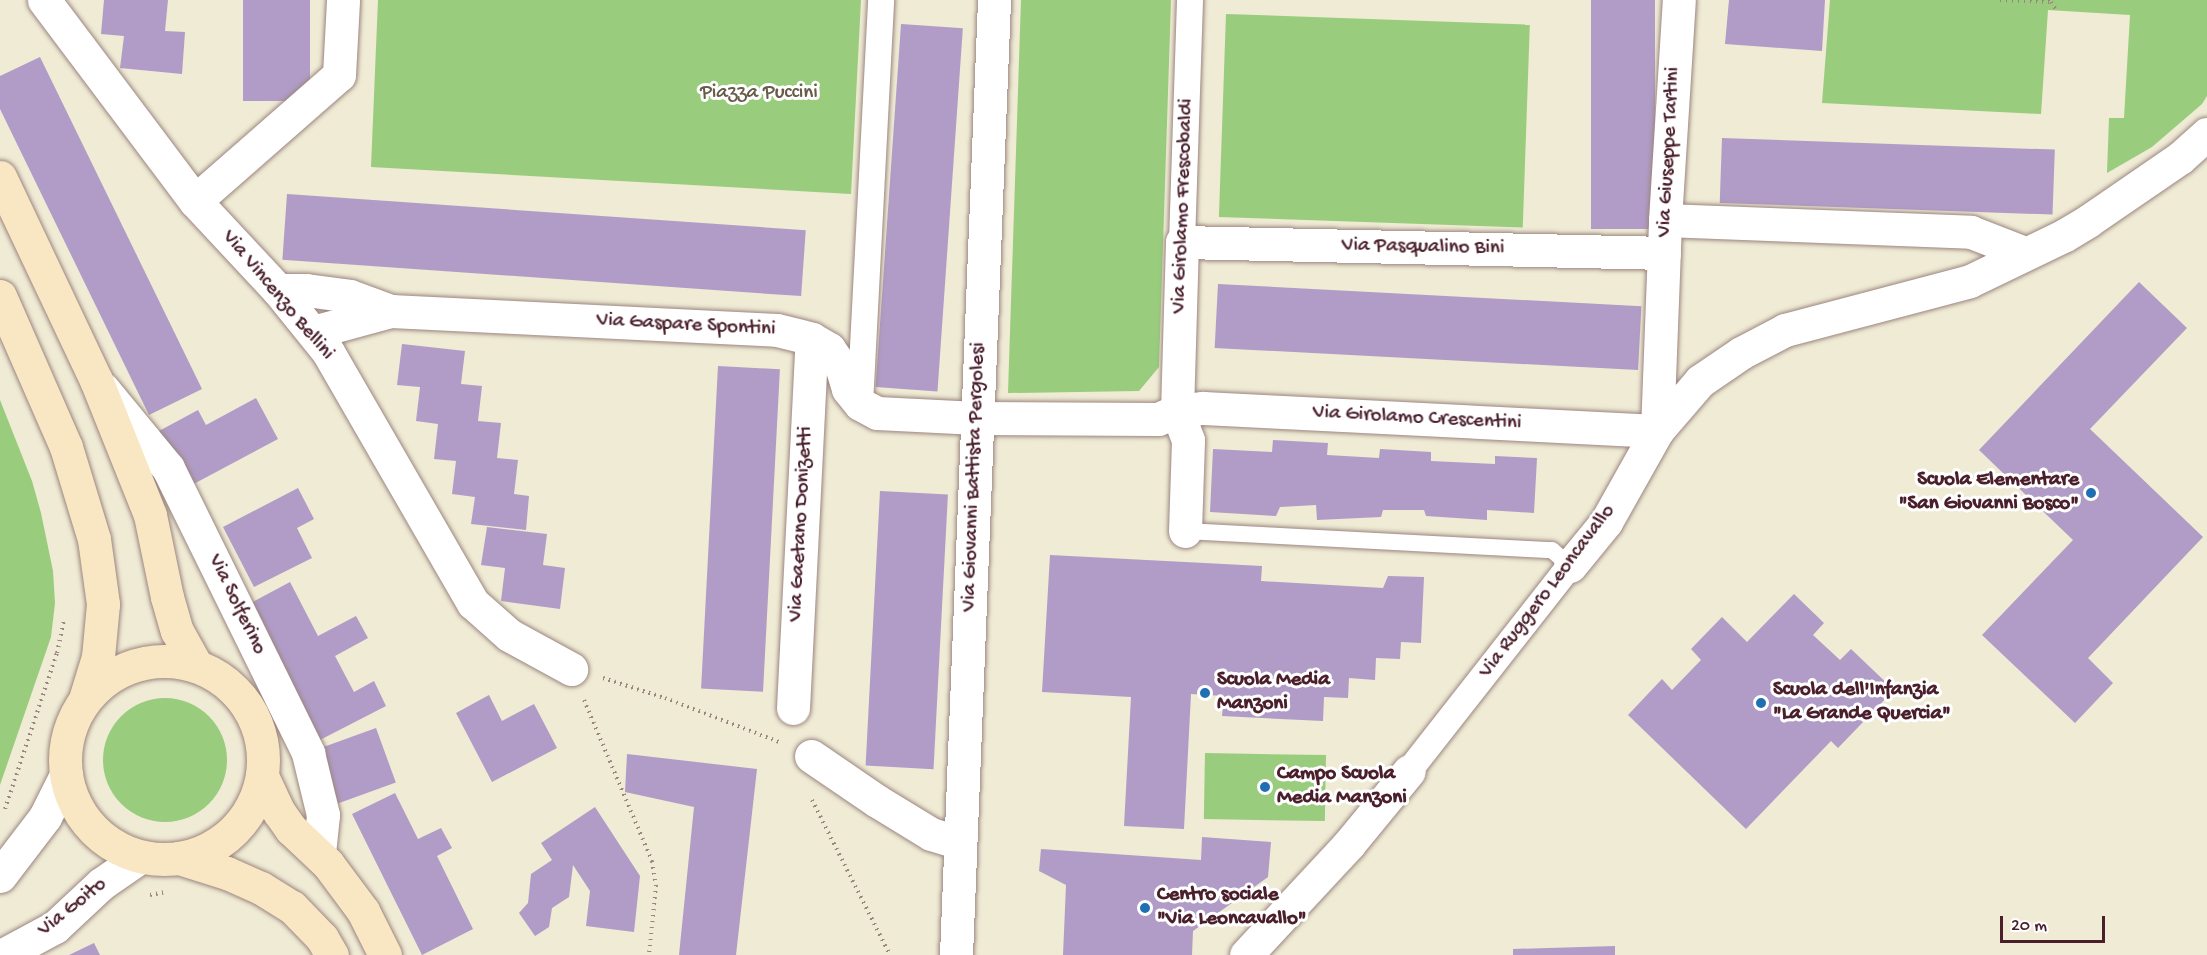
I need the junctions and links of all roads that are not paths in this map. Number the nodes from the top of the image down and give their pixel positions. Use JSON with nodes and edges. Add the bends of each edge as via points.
{"nodes":[{"id":1,"x":44,"y":0,"type":"edge"},
{"id":2,"x":343,"y":0,"type":"edge"},
{"id":3,"x":881,"y":0,"type":"edge"},
{"id":4,"x":994,"y":0,"type":"edge"},
{"id":5,"x":1190,"y":0,"type":"edge"},
{"id":6,"x":1679,"y":0,"type":"edge"},
{"id":7,"x":2207,"y":134,"type":"edge"},
{"id":8,"x":0,"y":177,"type":"edge"},
{"id":9,"x":195,"y":201,"type":"junction"},
{"id":10,"x":1665,"y":220,"type":"junction"},
{"id":11,"x":1182,"y":243,"type":"junction"},
{"id":12,"x":1664,"y":253,"type":"junction"},
{"id":13,"x":2025,"y":253,"type":"junction"},
{"id":14,"x":278,"y":290,"type":"junction"},
{"id":15,"x":0,"y":296,"type":"edge"},
{"id":16,"x":1662,"y":304,"type":"junction"},
{"id":17,"x":391,"y":311,"type":"junction"},
{"id":18,"x":313,"y":332,"type":"junction"},
{"id":19,"x":812,"y":339,"type":"junction"},
{"id":20,"x":96,"y":380,"type":"junction"},
{"id":21,"x":1700,"y":381,"type":"junction"},
{"id":22,"x":860,"y":404,"type":"junction"},
{"id":23,"x":1177,"y":411,"type":"junction"},
{"id":24,"x":977,"y":418,"type":"junction"},
{"id":25,"x":1657,"y":431,"type":"junction"},
{"id":26,"x":1185,"y":531,"type":"joint"},
{"id":27,"x":1570,"y":566,"type":"junction"},
{"id":28,"x":196,"y":665,"type":"junction"},
{"id":29,"x":571,"y":669,"type":"road end"},
{"id":30,"x":84,"y":700,"type":"junction"},
{"id":31,"x":793,"y":708,"type":"dead end"},
{"id":32,"x":798,"y":750,"type":"road end"},
{"id":33,"x":1409,"y":771,"type":"joint"},
{"id":34,"x":66,"y":775,"type":"junction"},
{"id":35,"x":262,"y":776,"type":"junction"},
{"id":36,"x":960,"y":843,"type":"junction"},
{"id":37,"x":319,"y":854,"type":"junction"},
{"id":38,"x":140,"y":857,"type":"junction"},
{"id":39,"x":179,"y":858,"type":"junction"},
{"id":40,"x":0,"y":876,"type":"edge"},
{"id":41,"x":3,"y":955,"type":"edge"},
{"id":42,"x":332,"y":955,"type":"edge"},
{"id":43,"x":385,"y":955,"type":"edge"},
{"id":44,"x":956,"y":955,"type":"edge"},
{"id":45,"x":1246,"y":955,"type":"edge"}],
"edges":[{"from":1,"to":9,"type":"street","name":"Via Vincenzo Bellini"},
{"from":2,"to":9,"type":"street","via":[[339,75]]},
{"from":3,"to":22,"type":"street"},
{"from":4,"to":24,"type":"street","name":"Via Giovanni Battista Pergolesi"},
{"from":5,"to":11,"type":"street","name":"Via Girolamo Frescobaldi"},
{"from":6,"to":10,"type":"street","name":"Via Giuseppe Tartini"},
{"from":7,"to":13,"type":"street","name":"Via Ruggero Leoncavallo","via":[[2180,158],[2096,215],[2065,235]]},
{"from":8,"to":20,"type":"main road","name":"Via Solferino"},
{"from":9,"to":14,"type":"street","name":"Via Vincenzo Bellini"},
{"from":10,"to":12,"type":"street","name":"Via Giuseppe Tartini"},
{"from":10,"to":13,"type":"street","via":[[1971,232]]},
{"from":11,"to":12,"type":"street","name":"Via Pasqualino Bini"},
{"from":11,"to":23,"type":"street","name":"Via Girolamo Frescobaldi"},
{"from":12,"to":16,"type":"street","name":"Via Giuseppe Tartini"},
{"from":13,"to":21,"type":"street","name":"Via Ruggero Leoncavallo","via":[[1970,281],[1785,330]]},
{"from":14,"to":17,"type":"street","name":"Via Gaspare Spontini","via":[[350,296]]},
{"from":14,"to":18,"type":"street","name":"Via Vincenzo Bellini"},
{"from":15,"to":30,"type":"main road","via":[[66,447],[94,539],[103,604],[98,657]]},
{"from":16,"to":21,"type":"street","name":"Via Giuseppe Tartini","via":[[1679,355]]},
{"from":16,"to":25,"type":"street","name":"Via Giuseppe Tartini"},
{"from":17,"to":18,"type":"street","name":"Via Gaspare Spontini"},
{"from":17,"to":19,"type":"street","name":"Via Gaspare Spontini","via":[[777,330]]},
{"from":18,"to":29,"type":"street","name":"Via Vincenzo Bellini","via":[[472,603],[509,635]]},
{"from":19,"to":22,"type":"street","name":"Via Gaspare Spontini","via":[[829,349],[841,366],[848,389]]},
{"from":19,"to":31,"type":"street","name":"Via Gaetano Donizetti"},
{"from":20,"to":28,"type":"main road","name":"Via Solferino","via":[[150,515],[174,620]]},
{"from":20,"to":37,"type":"street","name":"Via Solferino","via":[[168,468],[308,753],[323,815]]},
{"from":21,"to":25,"type":"street","name":"Via Ruggero Leoncavallo"},
{"from":22,"to":24,"type":"street","via":[[877,413]]},
{"from":23,"to":24,"type":"street","via":[[1158,418]]},
{"from":23,"to":25,"type":"street","name":"Via Girolamo Crescentini","via":[[1203,408]]},
{"from":23,"to":26,"type":"street","name":"Via Girolamo Frescobaldi","via":[[1188,440]]},
{"from":24,"to":36,"type":"street","name":"Via Giovanni Battista Pergolesi"},
{"from":25,"to":27,"type":"street","name":"Via Ruggero Leoncavallo","via":[[1606,522]]},
{"from":26,"to":27,"type":"lane","via":[[1552,550]]},
{"from":27,"to":33,"type":"street","name":"Via Ruggero Leoncavallo"},
{"from":28,"to":30,"type":"main road","via":[[165,660],[135,665],[107,678]]},
{"from":28,"to":35,"type":"main road","via":[[224,680],[256,720],[262,745]]},
{"from":30,"to":34,"type":"main road","via":[[65,748]]},
{"from":32,"to":36,"type":"street","via":[[931,834]]},
{"from":33,"to":45,"type":"street","name":"Via Ruggero Leoncavallo","via":[[1349,844]]},
{"from":34,"to":38,"type":"main road","via":[[74,802],[91,827],[113,846]]},
{"from":34,"to":40,"type":"street","via":[[45,817]]},
{"from":35,"to":37,"type":"main road","via":[[291,829]]},
{"from":35,"to":39,"type":"main road","via":[[253,806],[234,831],[209,849]]},
{"from":36,"to":44,"type":"street","name":"Via Giovanni Battista Pergolesi"},
{"from":37,"to":43,"type":"main road","via":[[363,911]]},
{"from":38,"to":39,"type":"main road"},
{"from":38,"to":41,"type":"street","name":"Via Goito","via":[[101,885],[55,927]]},
{"from":39,"to":42,"type":"main road","via":[[227,873],[292,907],[322,938]]}]}
